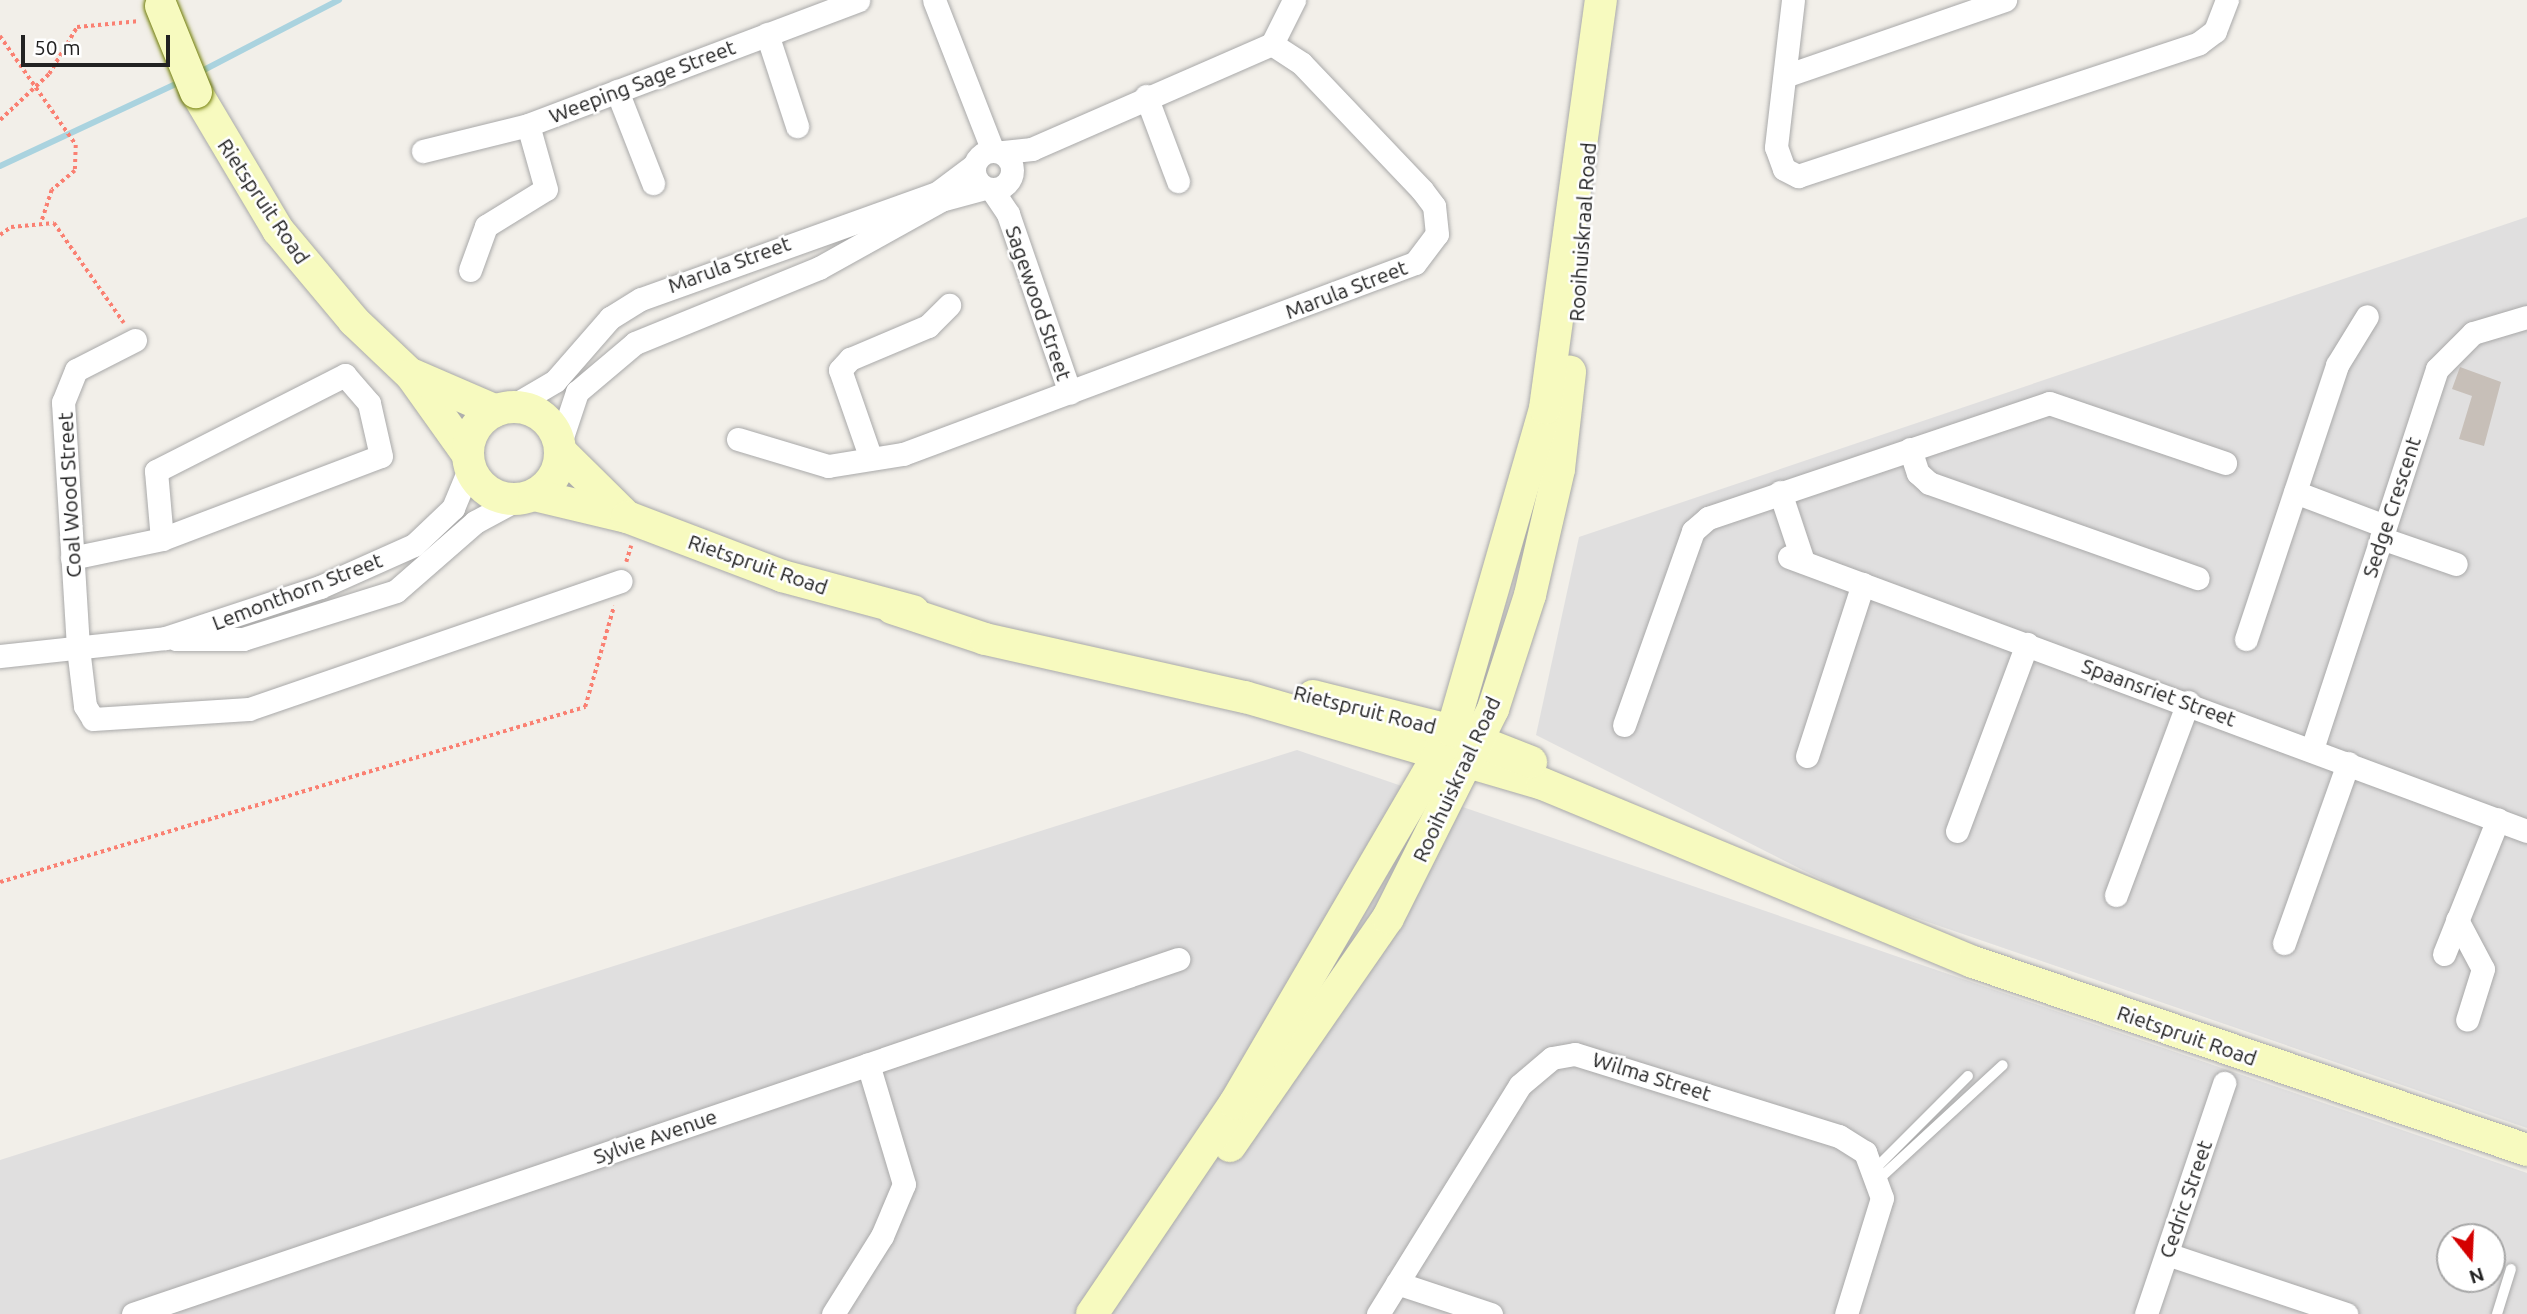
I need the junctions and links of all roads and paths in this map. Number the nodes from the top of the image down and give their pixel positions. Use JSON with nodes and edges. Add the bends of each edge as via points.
{"nodes":[{"id":1,"x":858,"y":0,"type":"edge"},
{"id":2,"x":934,"y":0,"type":"edge"},
{"id":3,"x":1294,"y":0,"type":"edge"},
{"id":4,"x":1601,"y":0,"type":"edge"},
{"id":5,"x":1793,"y":0,"type":"edge"},
{"id":6,"x":2005,"y":0,"type":"edge"},
{"id":7,"x":2227,"y":0,"type":"edge"},
{"id":8,"x":158,"y":8,"type":"edge"},
{"id":9,"x":767,"y":34,"type":"junction"},
{"id":10,"x":0,"y":36,"type":"edge"},
{"id":11,"x":1272,"y":44,"type":"junction"},
{"id":12,"x":1785,"y":76,"type":"junction"},
{"id":13,"x":35,"y":89,"type":"junction"},
{"id":14,"x":617,"y":91,"type":"junction"},
{"id":15,"x":1146,"y":96,"type":"junction"},
{"id":16,"x":0,"y":120,"type":"edge"},
{"id":17,"x":528,"y":125,"type":"junction"},
{"id":18,"x":797,"y":125,"type":"dead end"},
{"id":19,"x":423,"y":151,"type":"dead end"},
{"id":20,"x":993,"y":169,"type":"junction"},
{"id":21,"x":1178,"y":181,"type":"dead end"},
{"id":22,"x":653,"y":183,"type":"dead end"},
{"id":23,"x":43,"y":221,"type":"junction"},
{"id":24,"x":0,"y":235,"type":"edge"},
{"id":25,"x":470,"y":270,"type":"dead end"},
{"id":26,"x":673,"y":284,"type":"junction"},
{"id":27,"x":949,"y":305,"type":"dead end"},
{"id":28,"x":2367,"y":316,"type":"dead end"},
{"id":29,"x":2527,"y":317,"type":"edge"},
{"id":30,"x":688,"y":319,"type":"junction"},
{"id":31,"x":135,"y":340,"type":"joint"},
{"id":32,"x":411,"y":375,"type":"junction"},
{"id":33,"x":1070,"y":393,"type":"junction"},
{"id":34,"x":503,"y":409,"type":"junction"},
{"id":35,"x":738,"y":439,"type":"dead end"},
{"id":36,"x":560,"y":448,"type":"junction"},
{"id":37,"x":1910,"y":449,"type":"junction"},
{"id":38,"x":870,"y":456,"type":"junction"},
{"id":39,"x":469,"y":461,"type":"junction"},
{"id":40,"x":2225,"y":463,"type":"dead end"},
{"id":41,"x":1780,"y":492,"type":"junction"},
{"id":42,"x":2295,"y":492,"type":"junction"},
{"id":43,"x":526,"y":497,"type":"junction"},
{"id":44,"x":632,"y":519,"type":"junction"},
{"id":45,"x":2383,"y":532,"type":"junction"},
{"id":46,"x":163,"y":539,"type":"junction"},
{"id":47,"x":72,"y":558,"type":"junction"},
{"id":48,"x":2456,"y":564,"type":"dead end"},
{"id":49,"x":350,"y":574,"type":"junction"},
{"id":50,"x":2198,"y":578,"type":"dead end"},
{"id":51,"x":621,"y":581,"type":"junction"},
{"id":52,"x":1863,"y":584,"type":"junction"},
{"id":53,"x":361,"y":605,"type":"junction"},
{"id":54,"x":165,"y":638,"type":"junction"},
{"id":55,"x":2246,"y":639,"type":"dead end"},
{"id":56,"x":2027,"y":644,"type":"junction"},
{"id":57,"x":78,"y":648,"type":"junction"},
{"id":58,"x":0,"y":656,"type":"edge"},
{"id":59,"x":2188,"y":702,"type":"junction"},
{"id":60,"x":1625,"y":725,"type":"dead end"},
{"id":61,"x":1460,"y":747,"type":"junction"},
{"id":62,"x":2312,"y":749,"type":"junction"},
{"id":63,"x":1807,"y":756,"type":"dead end"},
{"id":64,"x":2348,"y":763,"type":"junction"},
{"id":65,"x":2498,"y":819,"type":"junction"},
{"id":66,"x":1957,"y":831,"type":"dead end"},
{"id":67,"x":2527,"y":831,"type":"edge"},
{"id":68,"x":0,"y":883,"type":"edge"},
{"id":69,"x":2116,"y":895,"type":"dead end"},
{"id":70,"x":2457,"y":920,"type":"junction"},
{"id":71,"x":2284,"y":943,"type":"dead end"},
{"id":72,"x":2444,"y":954,"type":"dead end"},
{"id":73,"x":1178,"y":959,"type":"dead end"},
{"id":74,"x":2468,"y":1020,"type":"dead end"},
{"id":75,"x":868,"y":1064,"type":"junction"},
{"id":76,"x":2003,"y":1065,"type":"dead end"},
{"id":77,"x":1968,"y":1076,"type":"dead end"},
{"id":78,"x":2224,"y":1083,"type":"dead end"},
{"id":79,"x":2527,"y":1150,"type":"edge"},
{"id":80,"x":1878,"y":1174,"type":"junction"},
{"id":81,"x":2167,"y":1254,"type":"junction"},
{"id":82,"x":2511,"y":1269,"type":"dead end"},
{"id":83,"x":1397,"y":1283,"type":"junction"},
{"id":84,"x":133,"y":1314,"type":"edge"},
{"id":85,"x":833,"y":1314,"type":"edge"},
{"id":86,"x":1092,"y":1314,"type":"edge"},
{"id":87,"x":1107,"y":1314,"type":"edge"},
{"id":88,"x":1378,"y":1314,"type":"edge"},
{"id":89,"x":1491,"y":1314,"type":"edge"},
{"id":90,"x":1846,"y":1314,"type":"edge"},
{"id":91,"x":2146,"y":1314,"type":"edge"},
{"id":92,"x":2346,"y":1314,"type":"edge"},
{"id":93,"x":2497,"y":1314,"type":"edge"}],
"edges":[{"from":1,"to":9,"type":"street","name":"Weeping Sage Street"},
{"from":2,"to":20,"type":"street","name":"Sagewood Street"},
{"from":3,"to":11,"type":"street"},
{"from":4,"to":61,"type":"street","name":"Rooihuiskraal Road","via":[[1545,408]]},
{"from":5,"to":12,"type":"street"},
{"from":6,"to":12,"type":"street"},
{"from":7,"to":12,"type":"street","via":[[2215,31],[2199,43],[1814,174],[1791,174],[1779,159]]},
{"from":8,"to":13,"type":"path","via":[[83,24]]},
{"from":8,"to":32,"type":"street","name":"Rietspruit Road","bridge":true,"via":[[196,92],[278,230],[354,321]]},
{"from":9,"to":14,"type":"street","name":"Weeping Sage Street"},
{"from":9,"to":18,"type":"street"},
{"from":10,"to":13,"type":"path"},
{"from":11,"to":15,"type":"street","name":"Marula Street"},
{"from":11,"to":33,"type":"street","name":"Marula Street","via":[[1301,63],[1430,200],[1437,225],[1432,247],[1415,263]]},
{"from":13,"to":16,"type":"path"},
{"from":13,"to":23,"type":"path","via":[[72,139],[75,171],[52,190]]},
{"from":14,"to":17,"type":"street","name":"Weeping Sage Street"},
{"from":14,"to":22,"type":"street"},
{"from":15,"to":20,"type":"street","name":"Marula Street"},
{"from":15,"to":21,"type":"street"},
{"from":17,"to":19,"type":"street","name":"Weeping Sage Street"},
{"from":17,"to":25,"type":"street","via":[[546,189],[486,226]]},
{"from":20,"to":26,"type":"street","name":"Marula Street","via":[[937,193]]},
{"from":20,"to":30,"type":"street","name":"Marula Street","via":[[819,268]]},
{"from":20,"to":33,"type":"street","name":"Sagewood Street"},
{"from":23,"to":24,"type":"path"},
{"from":23,"to":31,"type":"path","via":[[54,223]]},
{"from":26,"to":30,"type":"street"},
{"from":26,"to":34,"type":"street","name":"Marula Street","via":[[618,312],[555,381]]},
{"from":27,"to":38,"type":"street","via":[[928,326],[850,359],[840,370]]},
{"from":28,"to":42,"type":"street","via":[[2337,365]]},
{"from":29,"to":45,"type":"street","name":"Sedge Crescent","via":[[2473,333],[2441,361]]},
{"from":30,"to":36,"type":"street","name":"Marula Street","via":[[635,343],[594,372],[569,405]]},
{"from":31,"to":47,"type":"street","name":"Coal Wood Street","via":[[84,365],[66,384]]},
{"from":32,"to":34,"type":"street","name":"Rietspruit Road"},
{"from":32,"to":39,"type":"street","name":"Rietspruit Road"},
{"from":33,"to":38,"type":"street","name":"Marula Street","via":[[903,454]]},
{"from":34,"to":36,"type":"street","via":[[546,419]]},
{"from":34,"to":39,"type":"street","via":[[475,429]]},
{"from":35,"to":38,"type":"street","name":"Marula Street","via":[[816,465]]},
{"from":36,"to":43,"type":"street","via":[[553,478]]},
{"from":36,"to":44,"type":"street","name":"Rietspruit Road"},
{"from":37,"to":40,"type":"street","via":[[2056,403]]},
{"from":37,"to":41,"type":"street"},
{"from":37,"to":50,"type":"street","via":[[1918,472],[1929,483]]},
{"from":39,"to":43,"type":"street","via":[[489,491]]},
{"from":39,"to":49,"type":"street","name":"Lemonthorn Street","via":[[462,494],[433,528],[404,551]]},
{"from":41,"to":52,"type":"street","name":"Spaansriet Street","via":[[1796,559]]},
{"from":41,"to":60,"type":"street","via":[[1699,523]]},
{"from":42,"to":45,"type":"street"},
{"from":42,"to":55,"type":"street"},
{"from":43,"to":44,"type":"street","name":"Rietspruit Road"},
{"from":43,"to":53,"type":"street","name":"Lemonthorn Street","via":[[475,522],[408,584]]},
{"from":44,"to":51,"type":"path"},
{"from":44,"to":61,"type":"street","name":"Rietspruit Road","via":[[782,576],[892,608],[1238,677]]},
{"from":45,"to":48,"type":"street"},
{"from":45,"to":62,"type":"street","name":"Sedge Crescent"},
{"from":46,"to":46,"type":"street","via":[[156,471],[345,375],[369,403],[381,456]]},
{"from":46,"to":47,"type":"street"},
{"from":47,"to":57,"type":"street","name":"Coal Wood Street"},
{"from":49,"to":53,"type":"street"},
{"from":49,"to":54,"type":"street","name":"Lemonthorn Street"},
{"from":51,"to":57,"type":"street","name":"Coal Wood Street","via":[[249,709],[90,718]]},
{"from":51,"to":68,"type":"path","via":[[585,707]]},
{"from":52,"to":56,"type":"street","name":"Spaansriet Street"},
{"from":52,"to":63,"type":"street"},
{"from":53,"to":54,"type":"street","name":"Lemonthorn Street","via":[[243,639]]},
{"from":54,"to":57,"type":"street","name":"Lemonthorn Street"},
{"from":56,"to":59,"type":"street","name":"Spaansriet Street"},
{"from":56,"to":66,"type":"street"},
{"from":57,"to":58,"type":"street","name":"Lemonthorn Street"},
{"from":59,"to":62,"type":"street","name":"Spaansriet Street"},
{"from":59,"to":69,"type":"street"},
{"from":61,"to":79,"type":"street","name":"Rietspruit Road","via":[[1702,854],[1851,907],[2005,974]]},
{"from":61,"to":86,"type":"street","name":"Rooihuiskraal Road","via":[[1235,1104]]},
{"from":61,"to":87,"type":"street","name":"Rooihuiskraal Road","via":[[1344,989]]},
{"from":62,"to":64,"type":"street","name":"Spaansriet Street"},
{"from":64,"to":65,"type":"street","name":"Spaansriet Street"},
{"from":64,"to":71,"type":"street"},
{"from":65,"to":67,"type":"street","name":"Spaansriet Street"},
{"from":65,"to":70,"type":"street"},
{"from":70,"to":72,"type":"street"},
{"from":70,"to":74,"type":"street","via":[[2483,969]]},
{"from":73,"to":75,"type":"street","name":"Sylvie Avenue"},
{"from":75,"to":84,"type":"street","name":"Sylvie Avenue"},
{"from":75,"to":85,"type":"street","via":[[904,1184],[882,1236]]},
{"from":76,"to":80,"type":"lane"},
{"from":77,"to":80,"type":"lane"},
{"from":78,"to":81,"type":"street","name":"Cedric Street"},
{"from":80,"to":83,"type":"street","name":"Wilma Street","via":[[1859,1146],[1839,1136],[1604,1058],[1552,1058],[1520,1086]]},
{"from":80,"to":90,"type":"street","via":[[1881,1206]]},
{"from":81,"to":91,"type":"street","name":"Cedric Street"},
{"from":81,"to":92,"type":"street"},
{"from":82,"to":93,"type":"lane"},
{"from":83,"to":88,"type":"street","name":"Wilma Street"},
{"from":83,"to":89,"type":"street"}]}
